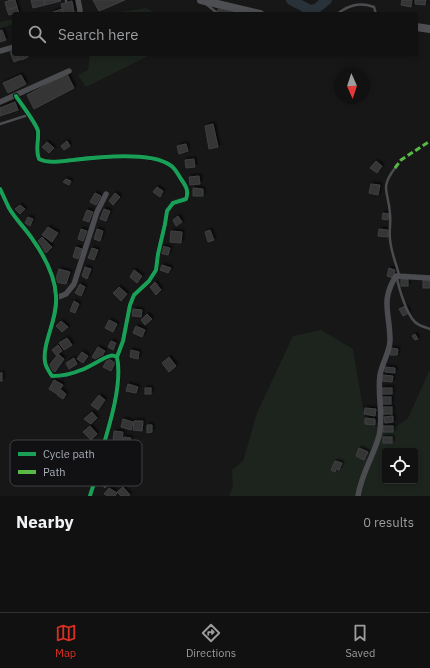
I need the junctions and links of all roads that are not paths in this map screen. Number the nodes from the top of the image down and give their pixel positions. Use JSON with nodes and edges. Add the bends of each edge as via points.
{"nodes":[{"id":1,"x":78,"y":0,"type":"edge"},
{"id":2,"x":201,"y":0,"type":"edge"},
{"id":3,"x":80,"y":12,"type":"edge"},
{"id":4,"x":213,"y":12,"type":"edge"},
{"id":5,"x":242,"y":12,"type":"edge"},
{"id":6,"x":340,"y":12,"type":"edge"},
{"id":7,"x":375,"y":12,"type":"edge"},
{"id":8,"x":418,"y":27,"type":"edge"},
{"id":9,"x":430,"y":29,"type":"edge"},
{"id":10,"x":12,"y":47,"type":"edge"},
{"id":11,"x":0,"y":52,"type":"edge"},
{"id":12,"x":69,"y":71,"type":"dead end"},
{"id":13,"x":16,"y":96,"type":"junction"},
{"id":14,"x":0,"y":102,"type":"edge"},
{"id":15,"x":28,"y":115,"type":"junction"},
{"id":16,"x":0,"y":124,"type":"edge"},
{"id":17,"x":396,"y":168,"type":"dead end"},
{"id":18,"x":0,"y":189,"type":"edge"},
{"id":19,"x":106,"y":194,"type":"dead end"},
{"id":20,"x":398,"y":275,"type":"junction"},
{"id":21,"x":430,"y":278,"type":"edge"},
{"id":22,"x":56,"y":298,"type":"junction"},
{"id":23,"x":430,"y":329,"type":"edge"},
{"id":24,"x":117,"y":357,"type":"junction"},
{"id":25,"x":106,"y":440,"type":"edge"},
{"id":26,"x":93,"y":486,"type":"edge"},
{"id":27,"x":90,"y":496,"type":"edge"},
{"id":28,"x":358,"y":496,"type":"edge"}],
"edges":[{"from":1,"to":3,"type":"street"},
{"from":2,"to":4,"type":"lane"},
{"from":2,"to":5,"type":"main road"},
{"from":6,"to":7,"type":"lane","via":[[346,7],[364,4],[374,7]]},
{"from":8,"to":9,"type":"main road"},
{"from":10,"to":11,"type":"street"},
{"from":12,"to":13,"type":"street"},
{"from":13,"to":14,"type":"street"},
{"from":13,"to":15,"type":"street"},
{"from":15,"to":16,"type":"lane"},
{"from":15,"to":24,"type":"street","via":[[36,126],[39,159],[44,161],[125,156],[154,159],[174,168],[188,192],[186,199],[169,206],[156,270],[149,281],[134,295]]},
{"from":17,"to":20,"type":"lane","via":[[388,179],[385,190],[390,216],[389,237]]},
{"from":18,"to":22,"type":"street","via":[[9,208],[33,239],[48,266]]},
{"from":19,"to":22,"type":"street","via":[[97,212],[74,284],[66,294]]},
{"from":20,"to":21,"type":"street"},
{"from":20,"to":23,"type":"lane","via":[[402,297],[413,320],[416,324]]},
{"from":20,"to":28,"type":"street","via":[[387,296],[390,340],[380,375],[379,434],[361,480]]},
{"from":22,"to":24,"type":"street","via":[[55,315],[44,357],[52,376],[74,373],[93,366],[111,355]]},
{"from":24,"to":25,"type":"street","via":[[115,400]]},
{"from":26,"to":27,"type":"street"}]}
